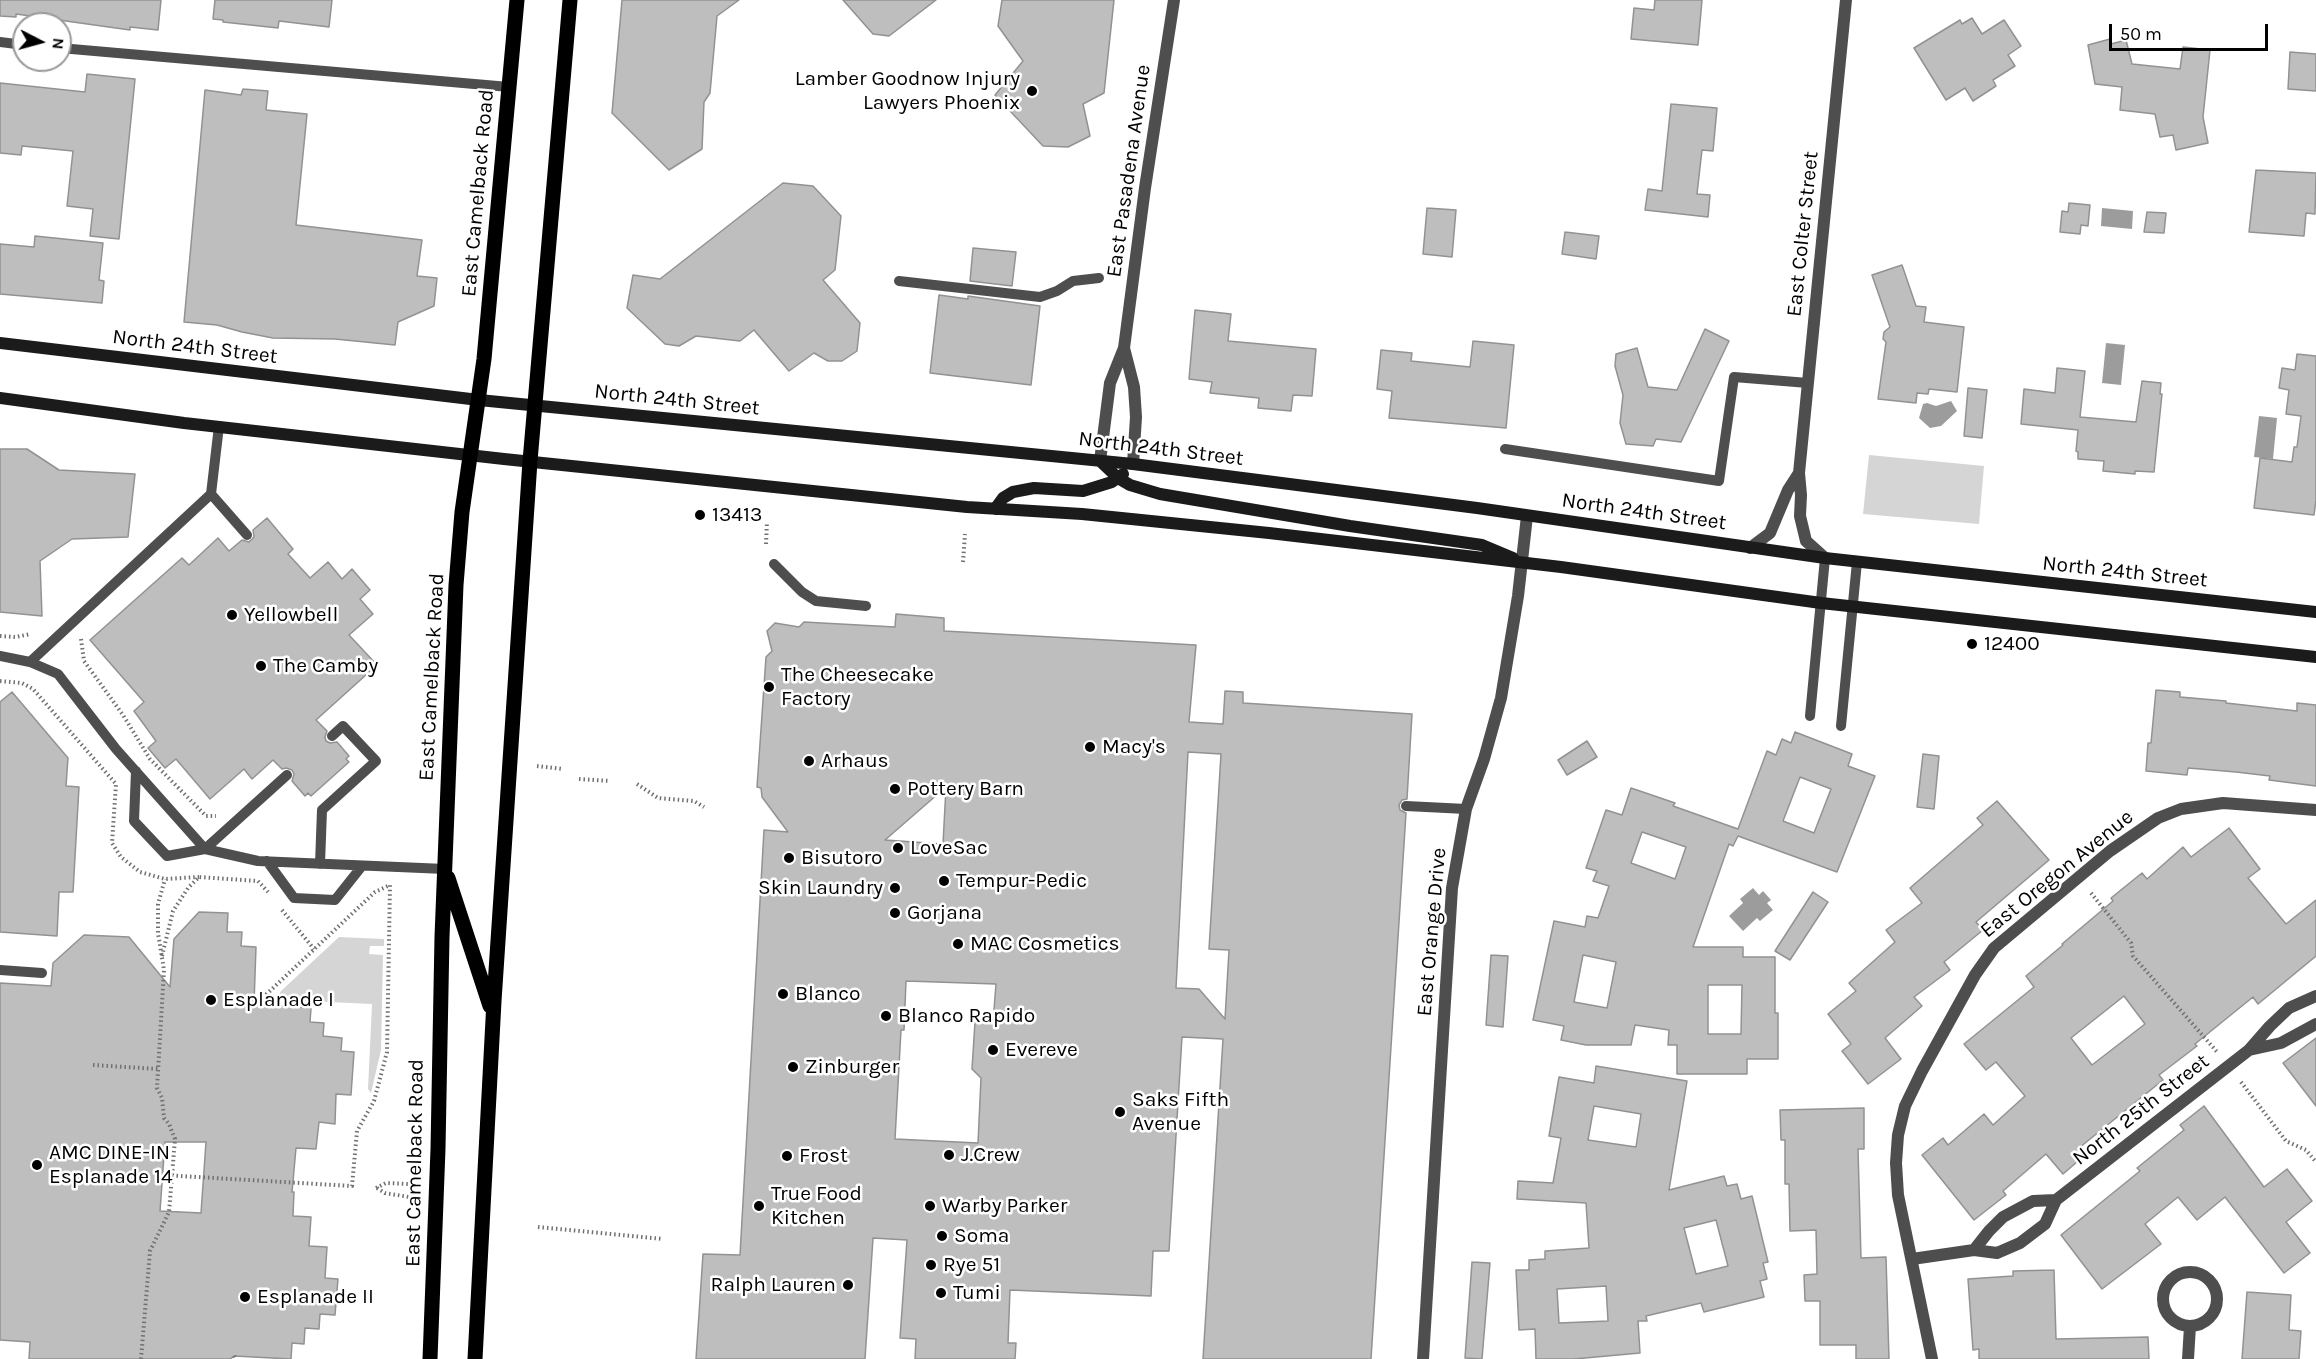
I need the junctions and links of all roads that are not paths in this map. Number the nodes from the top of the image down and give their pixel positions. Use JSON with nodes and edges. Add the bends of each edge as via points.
{"nodes":[{"id":1,"x":517,"y":0,"type":"edge"},
{"id":2,"x":570,"y":0,"type":"edge"},
{"id":3,"x":1174,"y":0,"type":"edge"},
{"id":4,"x":1846,"y":0,"type":"edge"},
{"id":5,"x":72,"y":49,"type":"edge"},
{"id":6,"x":509,"y":87,"type":"junction"},
{"id":7,"x":1099,"y":278,"type":"dead end"},
{"id":8,"x":899,"y":281,"type":"dead end"},
{"id":9,"x":0,"y":343,"type":"edge"},
{"id":10,"x":1124,"y":348,"type":"junction"},
{"id":11,"x":1808,"y":382,"type":"junction"},
{"id":12,"x":0,"y":398,"type":"edge"},
{"id":13,"x":480,"y":400,"type":"junction"},
{"id":14,"x":534,"y":406,"type":"junction"},
{"id":15,"x":219,"y":426,"type":"junction"},
{"id":16,"x":1505,"y":449,"type":"dead end"},
{"id":17,"x":471,"y":455,"type":"junction"},
{"id":18,"x":530,"y":461,"type":"junction"},
{"id":19,"x":1100,"y":461,"type":"junction"},
{"id":20,"x":1133,"y":464,"type":"junction"},
{"id":21,"x":1799,"y":473,"type":"junction"},
{"id":22,"x":1118,"y":478,"type":"junction"},
{"id":23,"x":211,"y":494,"type":"junction"},
{"id":24,"x":994,"y":509,"type":"junction"},
{"id":25,"x":1527,"y":516,"type":"junction"},
{"id":26,"x":247,"y":536,"type":"dead end"},
{"id":27,"x":1750,"y":548,"type":"junction"},
{"id":28,"x":1825,"y":558,"type":"junction"},
{"id":29,"x":1522,"y":562,"type":"junction"},
{"id":30,"x":1857,"y":562,"type":"junction"},
{"id":31,"x":774,"y":564,"type":"dead end"},
{"id":32,"x":1821,"y":603,"type":"junction"},
{"id":33,"x":866,"y":606,"type":"dead end"},
{"id":34,"x":1853,"y":607,"type":"junction"},
{"id":35,"x":2316,"y":612,"type":"edge"},
{"id":36,"x":0,"y":657,"type":"edge"},
{"id":37,"x":2316,"y":657,"type":"edge"},
{"id":38,"x":30,"y":662,"type":"junction"},
{"id":39,"x":1810,"y":716,"type":"dead end"},
{"id":40,"x":1841,"y":726,"type":"dead end"},
{"id":41,"x":332,"y":736,"type":"dead end"},
{"id":42,"x":136,"y":771,"type":"junction"},
{"id":43,"x":287,"y":775,"type":"dead end"},
{"id":44,"x":1406,"y":806,"type":"dead end"},
{"id":45,"x":1466,"y":809,"type":"junction"},
{"id":46,"x":2316,"y":810,"type":"edge"},
{"id":47,"x":206,"y":849,"type":"junction"},
{"id":48,"x":267,"y":861,"type":"junction"},
{"id":49,"x":320,"y":864,"type":"junction"},
{"id":50,"x":362,"y":866,"type":"junction"},
{"id":51,"x":445,"y":869,"type":"junction"},
{"id":52,"x":0,"y":970,"type":"edge"},
{"id":53,"x":42,"y":973,"type":"dead end"},
{"id":54,"x":2316,"y":996,"type":"edge"},
{"id":55,"x":493,"y":1014,"type":"junction"},
{"id":56,"x":2316,"y":1024,"type":"edge"},
{"id":57,"x":2249,"y":1050,"type":"junction"},
{"id":58,"x":2056,"y":1200,"type":"junction"},
{"id":59,"x":1974,"y":1250,"type":"junction"},
{"id":60,"x":1912,"y":1259,"type":"junction"},
{"id":61,"x":2190,"y":1326,"type":"junction"},
{"id":62,"x":430,"y":1359,"type":"edge"},
{"id":63,"x":476,"y":1359,"type":"edge"},
{"id":64,"x":1423,"y":1359,"type":"edge"},
{"id":65,"x":1932,"y":1359,"type":"edge"},
{"id":66,"x":2188,"y":1359,"type":"edge"}],
"edges":[{"from":1,"to":6,"type":"main road","name":"East Camelback Road"},
{"from":2,"to":14,"type":"main road"},
{"from":3,"to":10,"type":"street","name":"East Pasadena Avenue"},
{"from":4,"to":11,"type":"street","name":"East Colter Street"},
{"from":5,"to":6,"type":"lane"},
{"from":6,"to":13,"type":"main road","name":"East Camelback Road"},
{"from":7,"to":8,"type":"lane","via":[[1073,281],[1040,297]]},
{"from":9,"to":13,"type":"main road","name":"North 24th Street"},
{"from":10,"to":19,"type":"street","name":"East Pasadena Avenue","via":[[1110,383]]},
{"from":10,"to":20,"type":"street","name":"East Pasadena Avenue","via":[[1134,397]]},
{"from":11,"to":16,"type":"lane","via":[[1734,377],[1719,481]]},
{"from":11,"to":21,"type":"street","name":"East Colter Street"},
{"from":12,"to":15,"type":"main road"},
{"from":13,"to":14,"type":"main road","name":"North 24th Street"},
{"from":13,"to":17,"type":"main road","name":"East Camelback Road"},
{"from":14,"to":18,"type":"main road"},
{"from":14,"to":19,"type":"main road","name":"North 24th Street"},
{"from":15,"to":17,"type":"main road"},
{"from":15,"to":23,"type":"lane"},
{"from":17,"to":18,"type":"main road"},
{"from":17,"to":51,"type":"main road","name":"East Camelback Road","via":[[456,585]]},
{"from":18,"to":24,"type":"main road"},
{"from":18,"to":55,"type":"main road"},
{"from":19,"to":20,"type":"main road","name":"North 24th Street"},
{"from":19,"to":22,"type":"main road"},
{"from":20,"to":22,"type":"main road"},
{"from":20,"to":25,"type":"main road","name":"North 24th Street"},
{"from":21,"to":27,"type":"street","name":"East Colter Street","via":[[1770,533]]},
{"from":21,"to":28,"type":"street","name":"East Colter Street","via":[[1800,516],[1806,541]]},
{"from":22,"to":24,"type":"main road","via":[[1083,491],[1023,489],[1003,498]]},
{"from":22,"to":29,"type":"main road","via":[[1178,499],[1482,544]]},
{"from":23,"to":26,"type":"lane"},
{"from":23,"to":38,"type":"lane"},
{"from":24,"to":29,"type":"main road","via":[[1082,514]]},
{"from":25,"to":27,"type":"main road","name":"North 24th Street"},
{"from":25,"to":29,"type":"street","name":"East Orange Drive"},
{"from":27,"to":28,"type":"main road","name":"North 24th Street"},
{"from":28,"to":30,"type":"main road","name":"North 24th Street"},
{"from":28,"to":32,"type":"lane"},
{"from":29,"to":32,"type":"main road"},
{"from":29,"to":45,"type":"street","name":"East Orange Drive","via":[[1501,698]]},
{"from":30,"to":34,"type":"lane"},
{"from":30,"to":35,"type":"main road","name":"North 24th Street"},
{"from":31,"to":33,"type":"lane","via":[[816,601]]},
{"from":32,"to":34,"type":"main road"},
{"from":32,"to":39,"type":"lane"},
{"from":34,"to":37,"type":"main road"},
{"from":34,"to":40,"type":"lane"},
{"from":36,"to":38,"type":"lane"},
{"from":38,"to":42,"type":"lane","via":[[58,674]]},
{"from":41,"to":49,"type":"lane","via":[[344,726],[376,761],[322,810]]},
{"from":42,"to":47,"type":"lane"},
{"from":42,"to":47,"type":"lane","via":[[134,821],[167,856]]},
{"from":43,"to":47,"type":"lane"},
{"from":44,"to":45,"type":"lane"},
{"from":45,"to":64,"type":"street","name":"East Orange Drive","via":[[1452,888]]},
{"from":46,"to":60,"type":"street","name":"East Oregon Avenue","via":[[2223,803],[2181,809],[2158,818],[2110,851],[1994,948],[1975,975],[1905,1106],[1896,1163],[1898,1195]]},
{"from":47,"to":48,"type":"lane"},
{"from":48,"to":49,"type":"lane"},
{"from":48,"to":50,"type":"lane","via":[[294,898],[335,900]]},
{"from":49,"to":50,"type":"lane"},
{"from":50,"to":51,"type":"lane"},
{"from":51,"to":55,"type":"main road"},
{"from":51,"to":62,"type":"main road","name":"East Camelback Road"},
{"from":52,"to":53,"type":"lane"},
{"from":54,"to":57,"type":"street","name":"North 25th Street","via":[[2289,1008]]},
{"from":55,"to":63,"type":"main road"},
{"from":56,"to":57,"type":"street","name":"North 25th Street","via":[[2281,1043]]},
{"from":57,"to":58,"type":"street","name":"North 25th Street"},
{"from":58,"to":59,"type":"street","name":"North 25th Street","via":[[2033,1201],[2003,1217]]},
{"from":58,"to":59,"type":"street","name":"North 25th Street","via":[[2045,1224],[2020,1243],[1997,1253]]},
{"from":59,"to":60,"type":"street","name":"North 25th Street"},
{"from":60,"to":65,"type":"street","name":"East Oregon Avenue"},
{"from":61,"to":61,"type":"street","via":[[2206,1321],[2217,1299],[2205,1277],[2188,1272],[2171,1279],[2163,1295],[2172,1320]]},
{"from":61,"to":66,"type":"street"}]}
